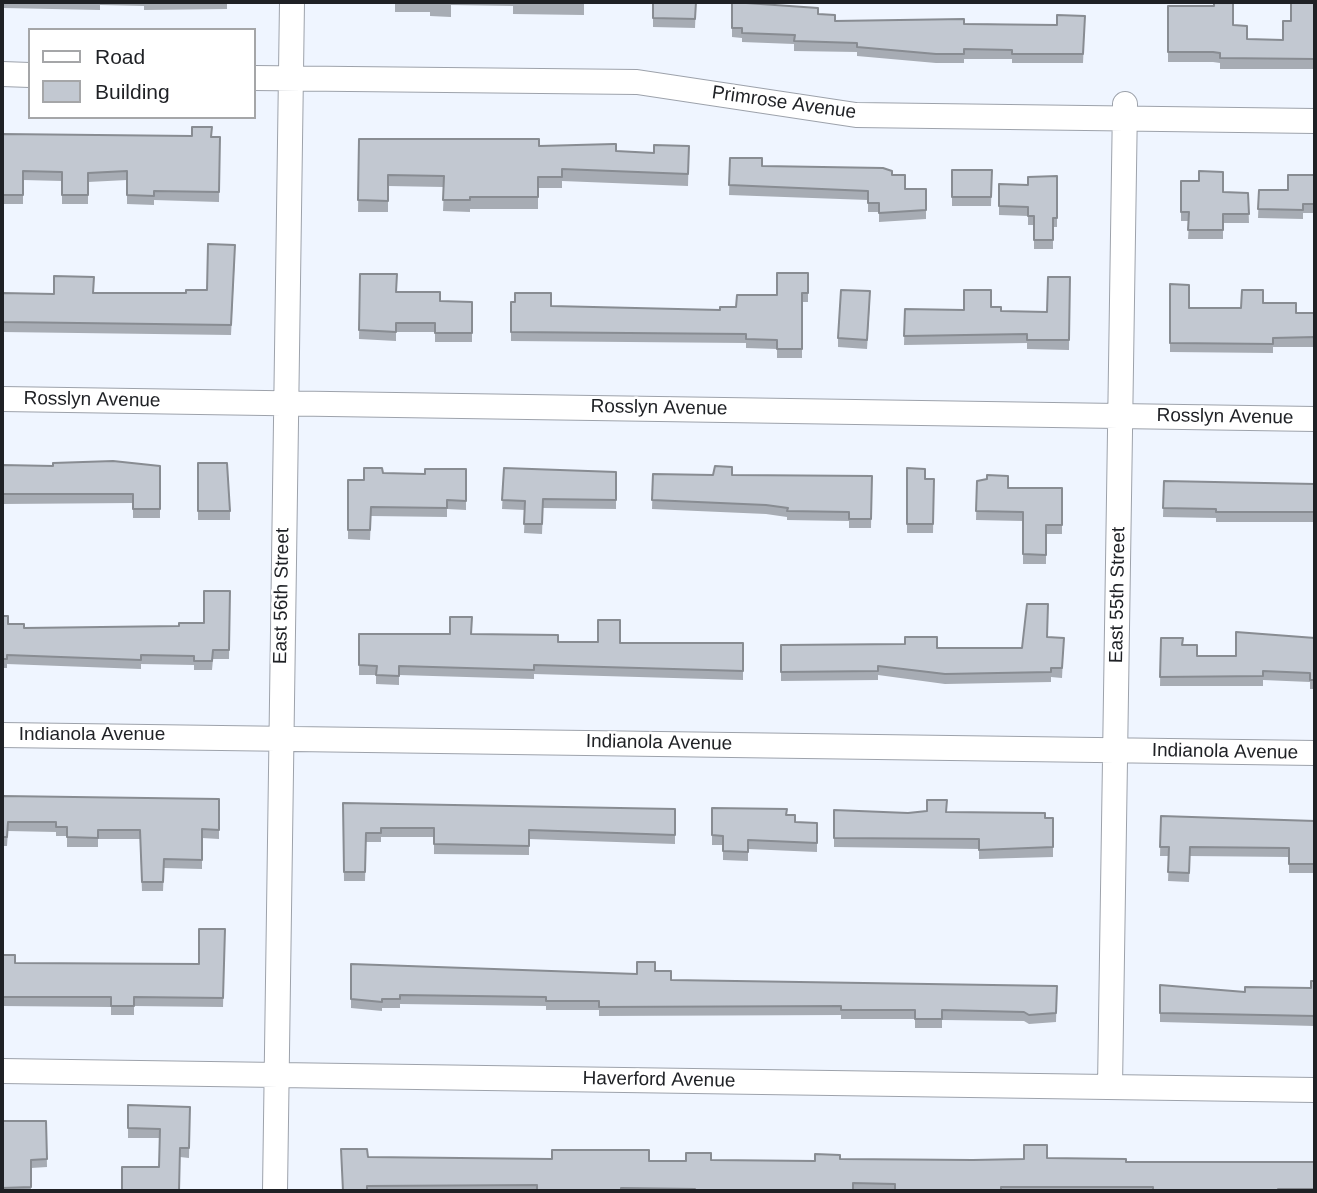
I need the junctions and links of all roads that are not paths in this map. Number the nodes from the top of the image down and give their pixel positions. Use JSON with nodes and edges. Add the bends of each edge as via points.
{"nodes":[{"id":1,"x":292,"y":2,"type":"edge"},
{"id":2,"x":2,"y":74,"type":"edge"},
{"id":3,"x":28,"y":75,"type":"edge"},
{"id":4,"x":256,"y":78,"type":"edge"},
{"id":5,"x":291,"y":78,"type":"junction"},
{"id":6,"x":1125,"y":111,"type":"junction"},
{"id":7,"x":1315,"y":121,"type":"edge"},
{"id":8,"x":2,"y":399,"type":"edge"},
{"id":9,"x":286,"y":402,"type":"junction"},
{"id":10,"x":1120,"y":415,"type":"junction"},
{"id":11,"x":1315,"y":419,"type":"edge"},
{"id":12,"x":2,"y":734,"type":"edge"},
{"id":13,"x":280,"y":737,"type":"junction"},
{"id":14,"x":1115,"y":750,"type":"junction"},
{"id":15,"x":1315,"y":753,"type":"edge"},
{"id":16,"x":2,"y":1071,"type":"edge"},
{"id":17,"x":276,"y":1074,"type":"junction"},
{"id":18,"x":1110,"y":1087,"type":"junction"},
{"id":19,"x":1315,"y":1090,"type":"edge"},
{"id":20,"x":275,"y":1191,"type":"edge"}],
"edges":[{"from":1,"to":5,"type":"street","name":"East 56th Street"},
{"from":2,"to":3,"type":"street"},
{"from":4,"to":5,"type":"street","name":"Primrose Avenue"},
{"from":5,"to":6,"type":"street","name":"Primrose Avenue","via":[[637,82],[856,115]]},
{"from":5,"to":9,"type":"street","name":"East 56th Street"},
{"from":6,"to":7,"type":"street","name":"Primrose Avenue"},
{"from":6,"to":10,"type":"street","name":"East 55th Street"},
{"from":8,"to":9,"type":"street","name":"Rosslyn Avenue"},
{"from":9,"to":10,"type":"street","name":"Rosslyn Avenue"},
{"from":9,"to":13,"type":"street","name":"East 56th Street"},
{"from":10,"to":11,"type":"street","name":"Rosslyn Avenue"},
{"from":10,"to":14,"type":"street","name":"East 55th Street"},
{"from":12,"to":13,"type":"street","name":"Indianola Avenue"},
{"from":13,"to":14,"type":"street","name":"Indianola Avenue"},
{"from":13,"to":17,"type":"street","name":"East 56th Street"},
{"from":14,"to":15,"type":"street","name":"Indianola Avenue"},
{"from":14,"to":18,"type":"street","name":"East 55th Street"},
{"from":16,"to":17,"type":"street","name":"Haverford Avenue"},
{"from":17,"to":18,"type":"street","name":"Haverford Avenue"},
{"from":17,"to":20,"type":"street","name":"East 56th Street"},
{"from":18,"to":19,"type":"street","name":"Haverford Avenue"}]}
